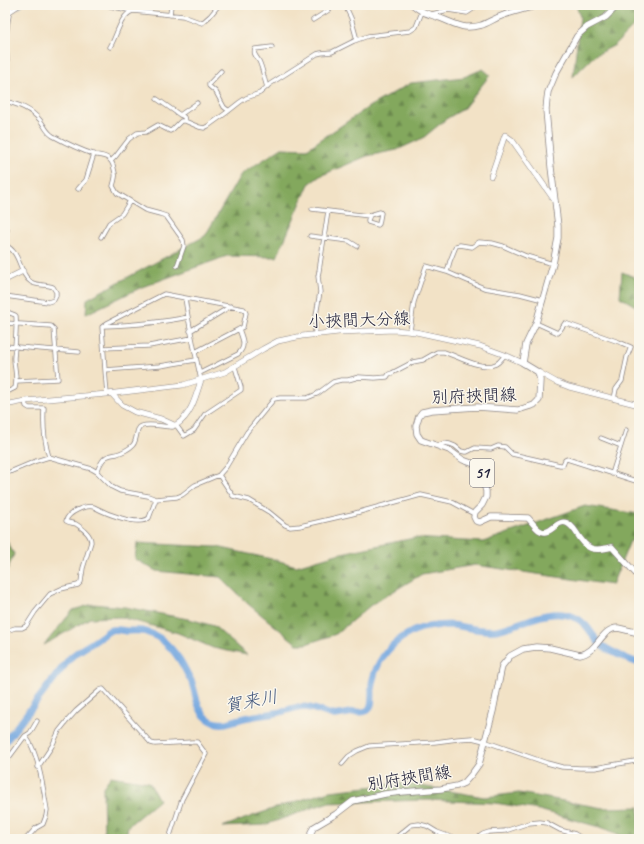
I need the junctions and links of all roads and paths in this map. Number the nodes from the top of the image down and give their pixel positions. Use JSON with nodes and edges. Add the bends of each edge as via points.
{"nodes":[{"id":1,"x":11,"y":5,"type":"edge"},
{"id":2,"x":20,"y":5,"type":"edge"},
{"id":3,"x":170,"y":5,"type":"edge"},
{"id":4,"x":219,"y":5,"type":"edge"},
{"id":5,"x":333,"y":5,"type":"edge"},
{"id":6,"x":345,"y":5,"type":"edge"},
{"id":7,"x":413,"y":5,"type":"edge"},
{"id":8,"x":475,"y":5,"type":"edge"},
{"id":9,"x":539,"y":5,"type":"edge"},
{"id":10,"x":616,"y":5,"type":"edge"},
{"id":11,"x":110,"y":6,"type":"dead end"},
{"id":12,"x":10,"y":11,"type":"junction"},
{"id":13,"x":133,"y":11,"type":"junction"},
{"id":14,"x":422,"y":12,"type":"junction"},
{"id":15,"x":170,"y":15,"type":"junction"},
{"id":16,"x":429,"y":15,"type":"junction"},
{"id":17,"x":7,"y":16,"type":"edge"},
{"id":18,"x":313,"y":20,"type":"dead end"},
{"id":19,"x":357,"y":40,"type":"junction"},
{"id":20,"x":110,"y":46,"type":"dead end"},
{"id":21,"x":272,"y":47,"type":"dead end"},
{"id":22,"x":221,"y":71,"type":"dead end"},
{"id":23,"x":5,"y":81,"type":"edge"},
{"id":24,"x":267,"y":87,"type":"junction"},
{"id":25,"x":157,"y":99,"type":"dead end"},
{"id":26,"x":5,"y":101,"type":"edge"},
{"id":27,"x":197,"y":103,"type":"dead end"},
{"id":28,"x":229,"y":111,"type":"junction"},
{"id":29,"x":180,"y":115,"type":"junction"},
{"id":30,"x":185,"y":121,"type":"junction"},
{"id":31,"x":94,"y":154,"type":"junction"},
{"id":32,"x":111,"y":161,"type":"junction"},
{"id":33,"x":491,"y":176,"type":"dead end"},
{"id":34,"x":78,"y":189,"type":"dead end"},
{"id":35,"x":130,"y":201,"type":"junction"},
{"id":36,"x":555,"y":201,"type":"junction"},
{"id":37,"x":312,"y":209,"type":"dead end"},
{"id":38,"x":328,"y":211,"type":"junction"},
{"id":39,"x":369,"y":216,"type":"dead end"},
{"id":40,"x":310,"y":236,"type":"dead end"},
{"id":41,"x":101,"y":237,"type":"dead end"},
{"id":42,"x":323,"y":238,"type":"junction"},
{"id":43,"x":5,"y":245,"type":"edge"},
{"id":44,"x":357,"y":246,"type":"dead end"},
{"id":45,"x":553,"y":264,"type":"junction"},
{"id":46,"x":177,"y":266,"type":"dead end"},
{"id":47,"x":23,"y":271,"type":"junction"},
{"id":48,"x":446,"y":272,"type":"junction"},
{"id":49,"x":5,"y":280,"type":"edge"},
{"id":50,"x":5,"y":296,"type":"edge"},
{"id":51,"x":185,"y":298,"type":"junction"},
{"id":52,"x":542,"y":300,"type":"junction"},
{"id":53,"x":231,"y":306,"type":"junction"},
{"id":54,"x":5,"y":311,"type":"edge"},
{"id":55,"x":188,"y":317,"type":"junction"},
{"id":56,"x":536,"y":323,"type":"junction"},
{"id":57,"x":5,"y":324,"type":"edge"},
{"id":58,"x":17,"y":324,"type":"junction"},
{"id":59,"x":104,"y":326,"type":"junction"},
{"id":60,"x":238,"y":329,"type":"junction"},
{"id":61,"x":190,"y":330,"type":"junction"},
{"id":62,"x":410,"y":331,"type":"junction"},
{"id":63,"x":315,"y":335,"type":"junction"},
{"id":64,"x":192,"y":338,"type":"junction"},
{"id":65,"x":5,"y":346,"type":"edge"},
{"id":66,"x":16,"y":347,"type":"junction"},
{"id":67,"x":104,"y":348,"type":"junction"},
{"id":68,"x":56,"y":350,"type":"junction"},
{"id":69,"x":79,"y":352,"type":"dead end"},
{"id":70,"x":195,"y":352,"type":"junction"},
{"id":71,"x":505,"y":355,"type":"junction"},
{"id":72,"x":196,"y":360,"type":"junction"},
{"id":73,"x":523,"y":363,"type":"junction"},
{"id":74,"x":235,"y":367,"type":"junction"},
{"id":75,"x":105,"y":370,"type":"junction"},
{"id":76,"x":538,"y":372,"type":"junction"},
{"id":77,"x":200,"y":373,"type":"junction"},
{"id":78,"x":202,"y":380,"type":"junction"},
{"id":79,"x":16,"y":382,"type":"junction"},
{"id":80,"x":5,"y":394,"type":"edge"},
{"id":81,"x":110,"y":394,"type":"junction"},
{"id":82,"x":614,"y":399,"type":"junction"},
{"id":83,"x":25,"y":401,"type":"junction"},
{"id":84,"x":5,"y":405,"type":"edge"},
{"id":85,"x":639,"y":405,"type":"edge"},
{"id":86,"x":175,"y":425,"type":"junction"},
{"id":87,"x":626,"y":430,"type":"dead end"},
{"id":88,"x":601,"y":438,"type":"dead end"},
{"id":89,"x":437,"y":446,"type":"junction"},
{"id":90,"x":621,"y":446,"type":"junction"},
{"id":91,"x":49,"y":457,"type":"junction"},
{"id":92,"x":97,"y":472,"type":"junction"},
{"id":93,"x":5,"y":474,"type":"edge"},
{"id":94,"x":612,"y":474,"type":"junction"},
{"id":95,"x":219,"y":475,"type":"junction"},
{"id":96,"x":639,"y":482,"type":"edge"},
{"id":97,"x":156,"y":499,"type":"junction"},
{"id":98,"x":474,"y":514,"type":"junction"},
{"id":99,"x":639,"y":577,"type":"edge"},
{"id":100,"x":6,"y":631,"type":"edge"},
{"id":101,"x":639,"y":633,"type":"edge"},
{"id":102,"x":37,"y":721,"type":"dead end"},
{"id":103,"x":25,"y":736,"type":"junction"},
{"id":104,"x":484,"y":741,"type":"junction"},
{"id":105,"x":639,"y":762,"type":"edge"},
{"id":106,"x":5,"y":763,"type":"edge"},
{"id":107,"x":342,"y":764,"type":"dead end"},
{"id":108,"x":38,"y":767,"type":"junction"},
{"id":109,"x":26,"y":839,"type":"edge"},
{"id":110,"x":169,"y":839,"type":"edge"},
{"id":111,"x":311,"y":839,"type":"edge"},
{"id":112,"x":394,"y":839,"type":"edge"},
{"id":113,"x":456,"y":839,"type":"edge"},
{"id":114,"x":476,"y":839,"type":"edge"},
{"id":115,"x":583,"y":839,"type":"edge"}],
"edges":[{"from":1,"to":12,"type":"street"},
{"from":2,"to":12,"type":"street"},
{"from":3,"to":15,"type":"street"},
{"from":4,"to":15,"type":"street","via":[[202,24],[186,17]]},
{"from":5,"to":18,"type":"street","via":[[330,10]]},
{"from":6,"to":19,"type":"street"},
{"from":7,"to":14,"type":"main road"},
{"from":8,"to":16,"type":"street","via":[[467,13],[448,10]]},
{"from":9,"to":16,"type":"main road","via":[[503,15],[478,26],[462,26]]},
{"from":10,"to":36,"type":"main road","name":"別府挾間線","via":[[606,17],[590,25],[577,36],[548,92],[546,110]]},
{"from":11,"to":13,"type":"street"},
{"from":12,"to":17,"type":"street"},
{"from":13,"to":15,"type":"street"},
{"from":13,"to":20,"type":"street","via":[[121,23]]},
{"from":14,"to":16,"type":"main road"},
{"from":14,"to":19,"type":"street","via":[[416,27],[410,31],[368,36]]},
{"from":17,"to":23,"type":"street","via":[[8,62]]},
{"from":19,"to":24,"type":"street","via":[[332,52],[317,54]]},
{"from":21,"to":24,"type":"street","via":[[254,51]]},
{"from":22,"to":28,"type":"street","via":[[210,86]]},
{"from":24,"to":28,"type":"street"},
{"from":25,"to":29,"type":"street"},
{"from":26,"to":31,"type":"street","via":[[20,105],[32,113],[53,136]]},
{"from":27,"to":29,"type":"street"},
{"from":28,"to":30,"type":"street","via":[[204,128]]},
{"from":29,"to":30,"type":"street"},
{"from":30,"to":32,"type":"street","via":[[181,121],[172,130],[158,125],[146,132],[137,133]]},
{"from":31,"to":32,"type":"street","via":[[107,157]]},
{"from":31,"to":34,"type":"street","via":[[86,180]]},
{"from":32,"to":35,"type":"street","via":[[116,173],[113,186],[117,193]]},
{"from":33,"to":36,"type":"main road","via":[[505,136],[512,140]]},
{"from":35,"to":41,"type":"street"},
{"from":35,"to":46,"type":"street","via":[[145,210],[166,216],[183,240],[184,246]]},
{"from":36,"to":45,"type":"main road","name":"別府挾間線","via":[[558,232]]},
{"from":37,"to":38,"type":"street"},
{"from":38,"to":39,"type":"street"},
{"from":38,"to":42,"type":"street"},
{"from":40,"to":42,"type":"street"},
{"from":42,"to":44,"type":"street","via":[[349,241]]},
{"from":42,"to":63,"type":"street"},
{"from":43,"to":47,"type":"street","via":[[14,252]]},
{"from":45,"to":48,"type":"street","via":[[503,246],[479,242],[472,247],[456,246]]},
{"from":45,"to":52,"type":"main road","name":"別府挾間線"},
{"from":47,"to":49,"type":"main road"},
{"from":47,"to":50,"type":"street","via":[[32,282],[53,287],[56,292],[55,298],[46,302]]},
{"from":48,"to":52,"type":"street","via":[[484,288]]},
{"from":48,"to":62,"type":"street","via":[[426,266],[414,302]]},
{"from":51,"to":53,"type":"street"},
{"from":51,"to":55,"type":"street"},
{"from":51,"to":59,"type":"street","via":[[164,294],[107,322]]},
{"from":52,"to":56,"type":"main road","name":"別府挾間線"},
{"from":53,"to":60,"type":"street","via":[[244,309],[246,313],[243,327]]},
{"from":53,"to":61,"type":"street"},
{"from":54,"to":58,"type":"street","via":[[16,316]]},
{"from":55,"to":59,"type":"street","via":[[172,321]]},
{"from":55,"to":61,"type":"street"},
{"from":56,"to":73,"type":"main road","name":"別府挾間線","via":[[526,344]]},
{"from":56,"to":82,"type":"street","via":[[558,333],[565,323],[631,347],[626,357],[622,381],[616,389]]},
{"from":57,"to":58,"type":"street"},
{"from":58,"to":66,"type":"street"},
{"from":58,"to":68,"type":"street","via":[[51,326],[54,329]]},
{"from":59,"to":67,"type":"street"},
{"from":60,"to":70,"type":"street"},
{"from":60,"to":77,"type":"street","via":[[244,343],[241,351]]},
{"from":61,"to":64,"type":"street"},
{"from":62,"to":63,"type":"main road","name":"小挾間大分線"},
{"from":62,"to":71,"type":"main road","name":"小挾間大分線","via":[[480,346]]},
{"from":63,"to":74,"type":"main road","name":"小挾間大分線","via":[[278,341]]},
{"from":64,"to":67,"type":"street","via":[[149,346]]},
{"from":64,"to":70,"type":"street"},
{"from":65,"to":66,"type":"street"},
{"from":66,"to":68,"type":"street"},
{"from":66,"to":79,"type":"street"},
{"from":67,"to":75,"type":"street"},
{"from":68,"to":69,"type":"street"},
{"from":68,"to":79,"type":"street","via":[[58,379]]},
{"from":70,"to":72,"type":"street"},
{"from":71,"to":73,"type":"main road","name":"小挾間大分線"},
{"from":71,"to":95,"type":"street","via":[[495,365],[481,366],[444,352],[437,352],[387,377],[341,380],[307,398],[274,399],[247,432]]},
{"from":72,"to":75,"type":"street","via":[[160,366]]},
{"from":72,"to":77,"type":"street"},
{"from":73,"to":76,"type":"main road","name":"別府挾間線"},
{"from":74,"to":78,"type":"main road","name":"小挾間大分線"},
{"from":74,"to":86,"type":"street","via":[[241,390],[205,414],[194,430],[184,436]]},
{"from":75,"to":81,"type":"street"},
{"from":76,"to":82,"type":"main road","via":[[569,387]]},
{"from":76,"to":89,"type":"main road","name":"別府挾間線","number":"51","via":[[539,400],[534,405],[516,410],[477,407],[422,412],[416,423],[418,436],[422,441]]},
{"from":77,"to":78,"type":"street"},
{"from":78,"to":81,"type":"main road","name":"小挾間大分線","via":[[183,385]]},
{"from":78,"to":86,"type":"main road","via":[[188,414]]},
{"from":79,"to":80,"type":"street","via":[[15,388]]},
{"from":81,"to":83,"type":"main road","name":"小挾間大分線"},
{"from":81,"to":86,"type":"main road","via":[[135,412]]},
{"from":82,"to":85,"type":"main road"},
{"from":83,"to":84,"type":"main road","name":"小挾間大分線"},
{"from":83,"to":91,"type":"street","via":[[26,406],[30,408],[44,408],[43,425]]},
{"from":86,"to":92,"type":"street","via":[[141,426],[131,447],[104,458]]},
{"from":87,"to":90,"type":"street"},
{"from":88,"to":90,"type":"street"},
{"from":89,"to":94,"type":"street","via":[[450,444],[465,452],[475,448],[505,447],[512,454],[560,465],[567,459]]},
{"from":89,"to":98,"type":"main road","name":"別府挾間線","number":"51","via":[[481,468],[486,497]]},
{"from":90,"to":94,"type":"street"},
{"from":91,"to":92,"type":"street"},
{"from":91,"to":93,"type":"street"},
{"from":92,"to":97,"type":"street","via":[[112,487],[120,491]]},
{"from":94,"to":96,"type":"street"},
{"from":95,"to":97,"type":"street","via":[[195,485],[177,497]]},
{"from":95,"to":98,"type":"street","via":[[233,496],[249,500],[290,527],[352,514],[421,495],[452,502]]},
{"from":97,"to":100,"type":"street","via":[[149,518],[143,521],[120,518],[90,506],[68,516],[66,521],[76,524],[91,538],[82,582],[50,594],[26,626]]},
{"from":98,"to":99,"type":"main road","via":[[478,522],[491,517],[528,518],[543,532],[566,522],[588,547],[600,550],[612,547]]},
{"from":101,"to":104,"type":"main road","name":"別府挾間線","via":[[618,628],[609,630],[590,652],[580,655],[536,647],[523,649],[510,656],[502,666]]},
{"from":102,"to":103,"type":"street","via":[[30,733]]},
{"from":103,"to":106,"type":"street"},
{"from":103,"to":108,"type":"street"},
{"from":104,"to":105,"type":"street","via":[[562,767],[595,768]]},
{"from":104,"to":107,"type":"street","via":[[472,738],[369,746],[357,751]]},
{"from":104,"to":111,"type":"main road","name":"別府挾間線","via":[[479,764],[464,783],[441,789],[385,794],[353,801],[314,827]]},
{"from":108,"to":109,"type":"street","via":[[47,810],[43,824]]},
{"from":108,"to":110,"type":"street","via":[[67,721],[103,689],[151,743],[197,742],[206,754],[182,799]]},
{"from":112,"to":113,"type":"street","via":[[411,825],[419,824]]},
{"from":114,"to":115,"type":"street","via":[[489,832],[505,831],[540,822]]}]}
